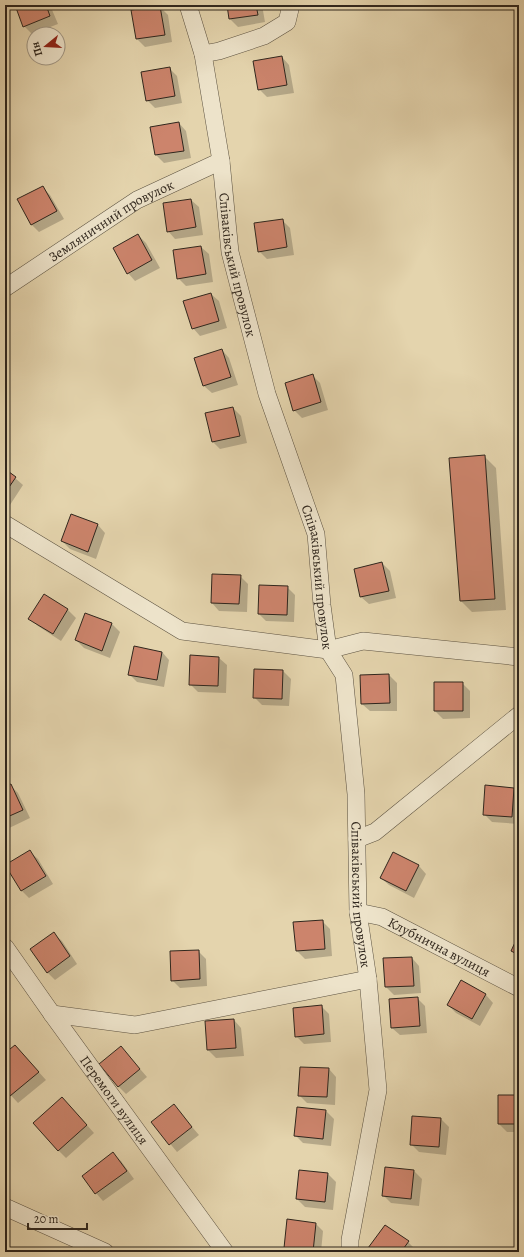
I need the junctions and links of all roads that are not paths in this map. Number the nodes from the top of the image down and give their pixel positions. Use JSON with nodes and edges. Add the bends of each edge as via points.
{"nodes":[{"id":1,"x":188,"y":5,"type":"edge"},
{"id":2,"x":291,"y":5,"type":"edge"},
{"id":3,"x":203,"y":54,"type":"junction"},
{"id":4,"x":221,"y":161,"type":"junction"},
{"id":5,"x":5,"y":288,"type":"edge"},
{"id":6,"x":5,"y":524,"type":"edge"},
{"id":7,"x":328,"y":650,"type":"junction"},
{"id":8,"x":519,"y":657,"type":"edge"},
{"id":9,"x":519,"y":715,"type":"edge"},
{"id":10,"x":357,"y":839,"type":"junction"},
{"id":11,"x":358,"y":912,"type":"junction"},
{"id":12,"x":5,"y":947,"type":"edge"},
{"id":13,"x":368,"y":979,"type":"junction"},
{"id":14,"x":519,"y":988,"type":"edge"},
{"id":15,"x":52,"y":1014,"type":"junction"},
{"id":16,"x":5,"y":1207,"type":"edge"},
{"id":17,"x":105,"y":1252,"type":"edge"},
{"id":18,"x":225,"y":1252,"type":"edge"},
{"id":19,"x":350,"y":1252,"type":"edge"}],
"edges":[{"from":1,"to":3,"type":"street","name":"Співаківський провулок"},
{"from":2,"to":3,"type":"street","via":[[287,22],[264,36]]},
{"from":3,"to":4,"type":"street","name":"Співаківський провулок"},
{"from":4,"to":5,"type":"street","name":"Земляничний провулок","via":[[137,200]]},
{"from":4,"to":7,"type":"street","name":"Співаківський провулок","via":[[230,252],[267,394],[316,534]]},
{"from":6,"to":7,"type":"street","via":[[182,631]]},
{"from":7,"to":8,"type":"street","via":[[363,641]]},
{"from":7,"to":10,"type":"street","name":"Співаківський провулок","via":[[344,675],[356,794]]},
{"from":9,"to":10,"type":"street","via":[[375,832]]},
{"from":10,"to":11,"type":"street","name":"Співаківський провулок"},
{"from":11,"to":13,"type":"street","name":"Співаківський провулок"},
{"from":11,"to":14,"type":"street","name":"Клубнична вулиця","via":[[382,917]]},
{"from":12,"to":15,"type":"street","name":"Перемоги вулиця"},
{"from":13,"to":15,"type":"street","via":[[135,1025]]},
{"from":13,"to":19,"type":"street","name":"Співаківський провулок","via":[[378,1090],[350,1240]]},
{"from":15,"to":18,"type":"street","name":"Перемоги вулиця"},
{"from":16,"to":17,"type":"street"}]}
